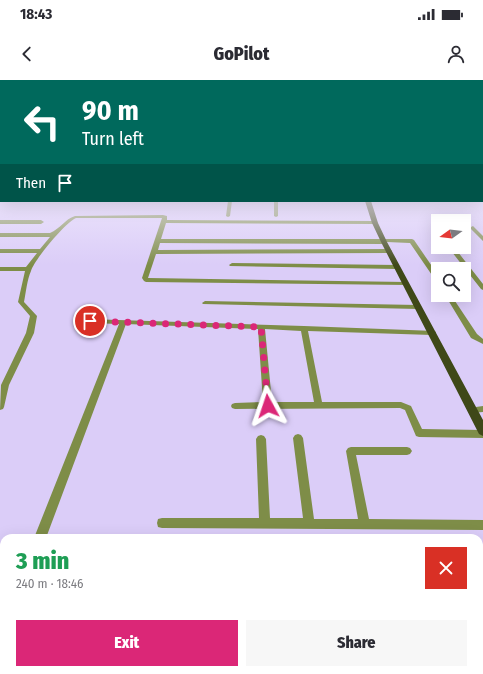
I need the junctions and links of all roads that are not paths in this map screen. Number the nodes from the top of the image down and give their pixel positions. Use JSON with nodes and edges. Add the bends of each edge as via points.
{"nodes":[{"id":1,"x":229,"y":210,"type":"edge"},
{"id":2,"x":276,"y":210,"type":"edge"},
{"id":3,"x":371,"y":210,"type":"edge"},
{"id":4,"x":215,"y":216,"type":"dead end"},
{"id":5,"x":228,"y":216,"type":"junction"},
{"id":6,"x":276,"y":216,"type":"junction"},
{"id":7,"x":164,"y":221,"type":"junction"},
{"id":8,"x":374,"y":221,"type":"junction"},
{"id":9,"x":0,"y":222,"type":"edge"},
{"id":10,"x":42,"y":222,"type":"dead end"},
{"id":11,"x":473,"y":228,"type":"dead end"},
{"id":12,"x":55,"y":234,"type":"junction"},
{"id":13,"x":0,"y":236,"type":"edge"},
{"id":14,"x":483,"y":239,"type":"edge"},
{"id":15,"x":159,"y":241,"type":"junction"},
{"id":16,"x":384,"y":241,"type":"junction"},
{"id":17,"x":0,"y":251,"type":"edge"},
{"id":18,"x":41,"y":251,"type":"junction"},
{"id":19,"x":389,"y":251,"type":"junction"},
{"id":20,"x":155,"y":252,"type":"junction"},
{"id":21,"x":456,"y":254,"type":"edge"},
{"id":22,"x":232,"y":265,"type":"dead end"},
{"id":23,"x":397,"y":267,"type":"junction"},
{"id":24,"x":0,"y":269,"type":"edge"},
{"id":25,"x":28,"y":269,"type":"junction"},
{"id":26,"x":431,"y":270,"type":"edge"},
{"id":27,"x":406,"y":284,"type":"junction"},
{"id":28,"x":483,"y":288,"type":"edge"},
{"id":29,"x":452,"y":302,"type":"edge"},
{"id":30,"x":205,"y":303,"type":"dead end"},
{"id":31,"x":418,"y":307,"type":"junction"},
{"id":32,"x":90,"y":321,"type":"dead end"},
{"id":33,"x":123,"y":322,"type":"junction"},
{"id":34,"x":261,"y":327,"type":"junction"},
{"id":35,"x":304,"y":328,"type":"junction"},
{"id":36,"x":432,"y":333,"type":"junction"},
{"id":37,"x":483,"y":342,"type":"edge"},
{"id":38,"x":235,"y":406,"type":"dead end"},
{"id":39,"x":268,"y":406,"type":"junction"},
{"id":40,"x":319,"y":406,"type":"junction"},
{"id":41,"x":0,"y":407,"type":"edge"},
{"id":42,"x":483,"y":409,"type":"edge"},
{"id":43,"x":472,"y":410,"type":"junction"},
{"id":44,"x":483,"y":431,"type":"edge"},
{"id":45,"x":483,"y":434,"type":"edge"},
{"id":46,"x":298,"y":438,"type":"dead end"},
{"id":47,"x":261,"y":439,"type":"dead end"},
{"id":48,"x":407,"y":451,"type":"dead end"},
{"id":49,"x":162,"y":523,"type":"dead end"},
{"id":50,"x":265,"y":523,"type":"junction"},
{"id":51,"x":309,"y":523,"type":"junction"},
{"id":52,"x":364,"y":523,"type":"junction"},
{"id":53,"x":483,"y":525,"type":"edge"},
{"id":54,"x":42,"y":534,"type":"edge"}],
"edges":[{"from":1,"to":5,"type":"street"},
{"from":2,"to":6,"type":"street"},
{"from":3,"to":8,"type":"main road"},
{"from":4,"to":5,"type":"street"},
{"from":5,"to":6,"type":"street"},
{"from":6,"to":8,"type":"street"},
{"from":7,"to":8,"type":"street"},
{"from":7,"to":12,"type":"street","via":[[163,216],[75,217],[69,219]]},
{"from":7,"to":15,"type":"street"},
{"from":8,"to":16,"type":"main road"},
{"from":9,"to":10,"type":"street"},
{"from":11,"to":14,"type":"street"},
{"from":12,"to":13,"type":"street"},
{"from":12,"to":18,"type":"street"},
{"from":15,"to":16,"type":"street"},
{"from":15,"to":20,"type":"street"},
{"from":16,"to":19,"type":"main road"},
{"from":16,"to":26,"type":"street","via":[[412,241]]},
{"from":17,"to":18,"type":"street"},
{"from":18,"to":25,"type":"street"},
{"from":19,"to":20,"type":"street"},
{"from":19,"to":23,"type":"main road"},
{"from":20,"to":27,"type":"street","via":[[146,280]]},
{"from":21,"to":28,"type":"street"},
{"from":22,"to":23,"type":"street"},
{"from":23,"to":27,"type":"main road"},
{"from":24,"to":25,"type":"street"},
{"from":25,"to":41,"type":"street","via":[[21,302],[34,316],[30,333],[5,385]]},
{"from":27,"to":31,"type":"main road"},
{"from":29,"to":37,"type":"street","via":[[474,336]]},
{"from":30,"to":31,"type":"street"},
{"from":31,"to":36,"type":"main road"},
{"from":32,"to":33,"type":"street"},
{"from":33,"to":34,"type":"street"},
{"from":33,"to":54,"type":"street"},
{"from":34,"to":35,"type":"street"},
{"from":34,"to":39,"type":"street"},
{"from":35,"to":36,"type":"street"},
{"from":35,"to":40,"type":"street"},
{"from":36,"to":43,"type":"main road"},
{"from":38,"to":39,"type":"street"},
{"from":39,"to":40,"type":"street"},
{"from":40,"to":45,"type":"street","via":[[401,405],[408,408],[418,433]]},
{"from":42,"to":43,"type":"street"},
{"from":43,"to":44,"type":"main road"},
{"from":46,"to":51,"type":"street"},
{"from":47,"to":50,"type":"street"},
{"from":48,"to":52,"type":"street","via":[[351,451]]},
{"from":49,"to":50,"type":"street"},
{"from":50,"to":51,"type":"street"},
{"from":51,"to":52,"type":"street"},
{"from":52,"to":53,"type":"street"}]}
